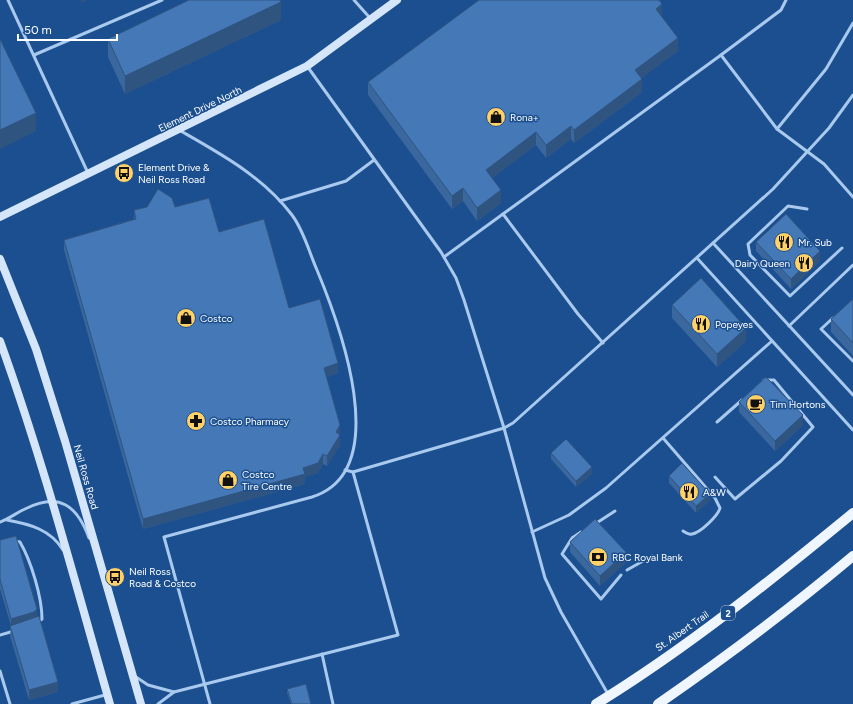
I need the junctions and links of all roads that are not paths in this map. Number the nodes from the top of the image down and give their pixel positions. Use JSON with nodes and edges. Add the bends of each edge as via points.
{"nodes":[{"id":1,"x":8,"y":0,"type":"edge"},
{"id":2,"x":162,"y":0,"type":"edge"},
{"id":3,"x":354,"y":0,"type":"edge"},
{"id":4,"x":397,"y":0,"type":"edge"},
{"id":5,"x":786,"y":0,"type":"edge"},
{"id":6,"x":371,"y":20,"type":"junction"},
{"id":7,"x":853,"y":23,"type":"edge"},
{"id":8,"x":34,"y":55,"type":"junction"},
{"id":9,"x":721,"y":55,"type":"junction"},
{"id":10,"x":307,"y":66,"type":"junction"},
{"id":11,"x":853,"y":95,"type":"edge"},
{"id":12,"x":777,"y":129,"type":"junction"},
{"id":13,"x":179,"y":130,"type":"junction"},
{"id":14,"x":808,"y":152,"type":"junction"},
{"id":15,"x":374,"y":160,"type":"junction"},
{"id":16,"x":89,"y":175,"type":"junction"},
{"id":17,"x":853,"y":196,"type":"edge"},
{"id":18,"x":280,"y":201,"type":"junction"},
{"id":19,"x":807,"y":209,"type":"dead end"},
{"id":20,"x":503,"y":214,"type":"junction"},
{"id":21,"x":0,"y":217,"type":"edge"},
{"id":22,"x":713,"y":243,"type":"junction"},
{"id":23,"x":842,"y":248,"type":"dead end"},
{"id":24,"x":444,"y":257,"type":"junction"},
{"id":25,"x":697,"y":258,"type":"junction"},
{"id":26,"x":0,"y":259,"type":"edge"},
{"id":27,"x":853,"y":265,"type":"edge"},
{"id":28,"x":837,"y":314,"type":"edge"},
{"id":29,"x":789,"y":326,"type":"junction"},
{"id":30,"x":0,"y":341,"type":"edge"},
{"id":31,"x":772,"y":341,"type":"junction"},
{"id":32,"x":603,"y":343,"type":"junction"},
{"id":33,"x":853,"y":361,"type":"edge"},
{"id":34,"x":759,"y":385,"type":"edge"},
{"id":35,"x":853,"y":395,"type":"edge"},
{"id":36,"x":747,"y":396,"type":"edge"},
{"id":37,"x":717,"y":422,"type":"dead end"},
{"id":38,"x":504,"y":428,"type":"junction"},
{"id":39,"x":853,"y":430,"type":"edge"},
{"id":40,"x":663,"y":438,"type":"junction"},
{"id":41,"x":344,"y":470,"type":"junction"},
{"id":42,"x":353,"y":472,"type":"junction"},
{"id":43,"x":715,"y":478,"type":"dead end"},
{"id":44,"x":52,"y":500,"type":"junction"},
{"id":45,"x":615,"y":511,"type":"dead end"},
{"id":46,"x":853,"y":513,"type":"edge"},
{"id":47,"x":7,"y":520,"type":"junction"},
{"id":48,"x":0,"y":522,"type":"edge"},
{"id":49,"x":591,"y":526,"type":"edge"},
{"id":50,"x":585,"y":530,"type":"edge"},
{"id":51,"x":532,"y":532,"type":"junction"},
{"id":52,"x":683,"y":532,"type":"dead end"},
{"id":53,"x":12,"y":540,"type":"edge"},
{"id":54,"x":652,"y":556,"type":"dead end"},
{"id":55,"x":853,"y":556,"type":"edge"},
{"id":56,"x":71,"y":567,"type":"junction"},
{"id":57,"x":627,"y":570,"type":"dead end"},
{"id":58,"x":621,"y":575,"type":"dead end"},
{"id":59,"x":105,"y":579,"type":"junction"},
{"id":60,"x":35,"y":625,"type":"edge"},
{"id":61,"x":21,"y":629,"type":"edge"},
{"id":62,"x":0,"y":635,"type":"edge"},
{"id":63,"x":322,"y":654,"type":"junction"},
{"id":64,"x":0,"y":671,"type":"edge"},
{"id":65,"x":132,"y":674,"type":"junction"},
{"id":66,"x":204,"y":685,"type":"junction"},
{"id":67,"x":174,"y":692,"type":"junction"},
{"id":68,"x":107,"y":694,"type":"junction"},
{"id":69,"x":609,"y":696,"type":"junction"},
{"id":70,"x":10,"y":704,"type":"edge"},
{"id":71,"x":72,"y":704,"type":"edge"},
{"id":72,"x":110,"y":704,"type":"edge"},
{"id":73,"x":141,"y":704,"type":"edge"},
{"id":74,"x":158,"y":704,"type":"edge"},
{"id":75,"x":210,"y":704,"type":"edge"},
{"id":76,"x":333,"y":704,"type":"edge"},
{"id":77,"x":596,"y":704,"type":"edge"},
{"id":78,"x":658,"y":704,"type":"edge"}],
"edges":[{"from":1,"to":8,"type":"lane"},
{"from":2,"to":8,"type":"lane"},
{"from":3,"to":6,"type":"lane"},
{"from":4,"to":6,"type":"main road","name":"Element Drive North"},
{"from":5,"to":9,"type":"lane","via":[[780,10]]},
{"from":6,"to":10,"type":"main road","name":"Element Drive North"},
{"from":7,"to":12,"type":"lane","via":[[826,69]]},
{"from":8,"to":16,"type":"lane"},
{"from":9,"to":12,"type":"lane"},
{"from":9,"to":20,"type":"lane"},
{"from":10,"to":13,"type":"main road","name":"Element Drive North"},
{"from":10,"to":15,"type":"lane"},
{"from":11,"to":14,"type":"lane"},
{"from":12,"to":14,"type":"lane"},
{"from":13,"to":16,"type":"main road","name":"Element Drive North"},
{"from":13,"to":18,"type":"lane","via":[[245,169]]},
{"from":14,"to":17,"type":"lane"},
{"from":14,"to":22,"type":"lane","via":[[773,189]]},
{"from":15,"to":18,"type":"lane","via":[[346,181]]},
{"from":15,"to":24,"type":"lane"},
{"from":16,"to":21,"type":"main road","name":"Element Drive North"},
{"from":18,"to":41,"type":"lane","via":[[297,223],[333,309],[351,373],[356,435],[353,451]]},
{"from":19,"to":23,"type":"lane","via":[[788,206],[748,244],[750,255],[790,296]]},
{"from":20,"to":24,"type":"lane"},
{"from":20,"to":32,"type":"lane","via":[[574,310]]},
{"from":22,"to":25,"type":"lane"},
{"from":22,"to":29,"type":"lane"},
{"from":24,"to":38,"type":"lane","via":[[456,278],[464,300]]},
{"from":25,"to":31,"type":"lane"},
{"from":25,"to":32,"type":"lane"},
{"from":26,"to":59,"type":"main road","name":"Neil Ross Road","via":[[38,357]]},
{"from":27,"to":29,"type":"lane"},
{"from":28,"to":33,"type":"lane","via":[[821,329]]},
{"from":29,"to":35,"type":"lane"},
{"from":30,"to":44,"type":"main road","via":[[18,389]]},
{"from":31,"to":39,"type":"lane"},
{"from":31,"to":40,"type":"lane"},
{"from":32,"to":38,"type":"lane","via":[[525,413]]},
{"from":34,"to":43,"type":"lane","via":[[765,380],[774,380],[813,427],[781,461],[735,499]]},
{"from":36,"to":37,"type":"lane"},
{"from":38,"to":42,"type":"lane"},
{"from":38,"to":51,"type":"lane"},
{"from":40,"to":51,"type":"lane","via":[[606,488],[569,515]]},
{"from":40,"to":52,"type":"lane","via":[[715,498],[720,508],[716,517],[695,533]]},
{"from":41,"to":42,"type":"lane"},
{"from":41,"to":66,"type":"lane","via":[[330,490],[321,494],[164,538]]},
{"from":42,"to":63,"type":"lane","via":[[398,635]]},
{"from":44,"to":47,"type":"lane","via":[[26,509]]},
{"from":44,"to":56,"type":"main road"},
{"from":44,"to":59,"type":"lane","via":[[64,503],[75,514],[88,535]]},
{"from":45,"to":49,"type":"lane"},
{"from":46,"to":69,"type":"main road","name":"St. Albert Trail","number":"2","via":[[744,602]]},
{"from":47,"to":48,"type":"lane"},
{"from":47,"to":56,"type":"lane","via":[[30,524],[47,533],[62,548]]},
{"from":50,"to":58,"type":"lane","via":[[572,538],[562,554],[601,599]]},
{"from":51,"to":69,"type":"lane","via":[[552,594]]},
{"from":53,"to":60,"type":"lane","via":[[20,542],[26,553],[42,608],[42,619]]},
{"from":54,"to":57,"type":"lane"},
{"from":55,"to":78,"type":"main road","via":[[737,649]]},
{"from":56,"to":68,"type":"main road"},
{"from":59,"to":65,"type":"main road","name":"Neil Ross Road"},
{"from":61,"to":62,"type":"lane"},
{"from":63,"to":66,"type":"lane"},
{"from":63,"to":76,"type":"lane"},
{"from":64,"to":70,"type":"lane"},
{"from":65,"to":67,"type":"lane","via":[[148,685]]},
{"from":65,"to":73,"type":"main road","name":"Neil Ross Road"},
{"from":66,"to":67,"type":"lane"},
{"from":66,"to":75,"type":"lane"},
{"from":67,"to":74,"type":"lane"},
{"from":68,"to":71,"type":"lane"},
{"from":68,"to":72,"type":"main road"},
{"from":69,"to":77,"type":"main road","name":"St. Albert Trail","number":"2"}]}
